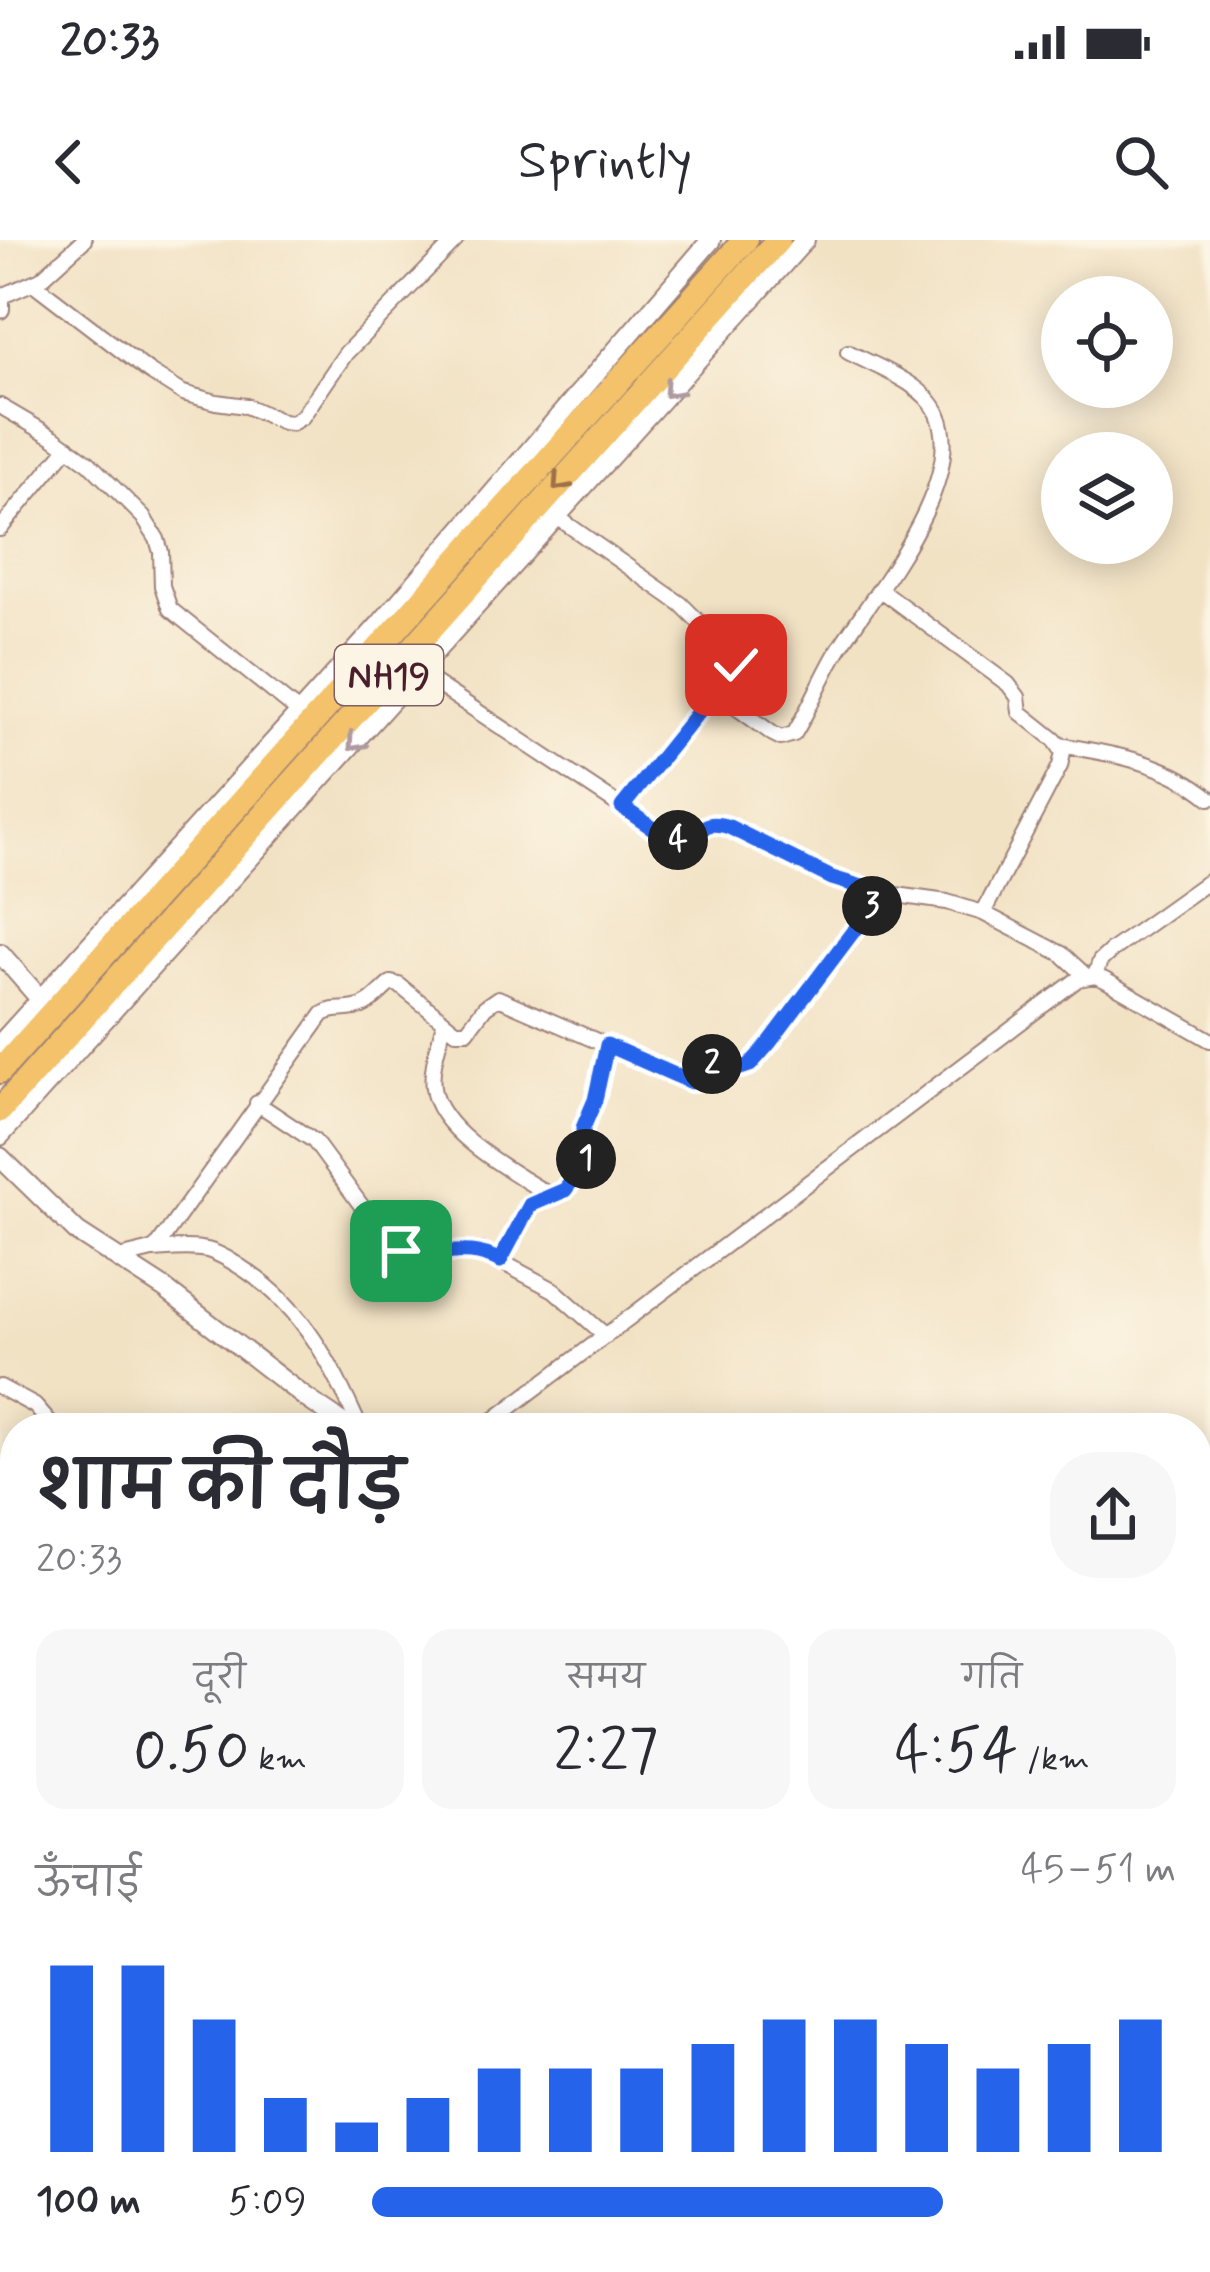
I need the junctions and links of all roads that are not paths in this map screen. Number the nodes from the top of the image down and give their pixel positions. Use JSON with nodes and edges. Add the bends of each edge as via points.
{"nodes":[{"id":1,"x":84,"y":240,"type":"edge"},
{"id":2,"x":456,"y":240,"type":"edge"},
{"id":3,"x":711,"y":240,"type":"edge"},
{"id":4,"x":745,"y":240,"type":"edge"},
{"id":5,"x":778,"y":240,"type":"edge"},
{"id":6,"x":805,"y":240,"type":"edge"},
{"id":7,"x":33,"y":283,"type":"junction"},
{"id":8,"x":0,"y":297,"type":"edge"},
{"id":9,"x":0,"y":309,"type":"edge"},
{"id":10,"x":735,"y":319,"type":"junction"},
{"id":11,"x":690,"y":338,"type":"junction"},
{"id":12,"x":848,"y":352,"type":"dead end"},
{"id":13,"x":0,"y":406,"type":"edge"},
{"id":14,"x":68,"y":447,"type":"junction"},
{"id":15,"x":557,"y":517,"type":"junction"},
{"id":16,"x":0,"y":529,"type":"edge"},
{"id":17,"x":879,"y":590,"type":"junction"},
{"id":18,"x":418,"y":672,"type":"junction"},
{"id":19,"x":715,"y":692,"type":"junction"},
{"id":20,"x":300,"y":713,"type":"junction"},
{"id":21,"x":1060,"y":745,"type":"junction"},
{"id":22,"x":1210,"y":798,"type":"edge"},
{"id":23,"x":622,"y":807,"type":"junction"},
{"id":24,"x":1210,"y":880,"type":"edge"},
{"id":25,"x":882,"y":893,"type":"junction"},
{"id":26,"x":982,"y":913,"type":"junction"},
{"id":27,"x":0,"y":953,"type":"edge"},
{"id":28,"x":1088,"y":975,"type":"junction"},
{"id":29,"x":41,"y":1000,"type":"junction"},
{"id":30,"x":444,"y":1022,"type":"junction"},
{"id":31,"x":1210,"y":1040,"type":"edge"},
{"id":32,"x":0,"y":1044,"type":"edge"},
{"id":33,"x":607,"y":1045,"type":"junction"},
{"id":34,"x":0,"y":1071,"type":"edge"},
{"id":35,"x":257,"y":1103,"type":"junction"},
{"id":36,"x":0,"y":1110,"type":"edge"},
{"id":37,"x":0,"y":1136,"type":"edge"},
{"id":38,"x":0,"y":1157,"type":"edge"},
{"id":39,"x":551,"y":1196,"type":"junction"},
{"id":40,"x":152,"y":1250,"type":"junction"},
{"id":41,"x":119,"y":1258,"type":"junction"},
{"id":42,"x":500,"y":1261,"type":"junction"},
{"id":43,"x":603,"y":1334,"type":"junction"},
{"id":44,"x":0,"y":1387,"type":"edge"},
{"id":45,"x":41,"y":1413,"type":"edge"},
{"id":46,"x":329,"y":1413,"type":"edge"},
{"id":47,"x":352,"y":1413,"type":"edge"},
{"id":48,"x":502,"y":1413,"type":"edge"}],
"edges":[{"from":1,"to":7,"type":"street"},
{"from":2,"to":7,"type":"street","via":[[346,353],[292,423],[183,393]]},
{"from":3,"to":20,"type":"street"},
{"from":4,"to":34,"type":"highway","number":"NH19"},
{"from":5,"to":11,"type":"highway","number":"NH19"},
{"from":6,"to":10,"type":"street"},
{"from":7,"to":8,"type":"street"},
{"from":8,"to":9,"type":"street"},
{"from":10,"to":11,"type":"street"},
{"from":10,"to":15,"type":"street","one_way":true},
{"from":11,"to":36,"type":"highway","number":"NH19","one_way":true},
{"from":12,"to":17,"type":"street","via":[[923,395],[942,428],[932,494]]},
{"from":13,"to":14,"type":"street"},
{"from":14,"to":16,"type":"street"},
{"from":14,"to":20,"type":"street","via":[[152,529],[170,609]]},
{"from":15,"to":18,"type":"street"},
{"from":15,"to":19,"type":"street","via":[[730,650],[736,665]]},
{"from":17,"to":19,"type":"street","via":[[788,738]]},
{"from":17,"to":21,"type":"street","via":[[1009,684],[1020,712]]},
{"from":18,"to":23,"type":"street"},
{"from":18,"to":37,"type":"street","one_way":true},
{"from":19,"to":23,"type":"street"},
{"from":20,"to":29,"type":"street"},
{"from":21,"to":22,"type":"street","via":[[1152,764]]},
{"from":21,"to":26,"type":"street","via":[[1060,766]]},
{"from":23,"to":25,"type":"street","via":[[682,841],[705,825],[729,827],[832,878]]},
{"from":24,"to":28,"type":"street"},
{"from":25,"to":26,"type":"street"},
{"from":25,"to":33,"type":"street","via":[[750,1065],[717,1061],[691,1082]]},
{"from":26,"to":28,"type":"street"},
{"from":27,"to":29,"type":"street"},
{"from":28,"to":31,"type":"street"},
{"from":28,"to":43,"type":"street"},
{"from":29,"to":32,"type":"street"},
{"from":30,"to":33,"type":"street","via":[[467,1031],[498,998]]},
{"from":30,"to":35,"type":"street","via":[[391,983],[358,1008],[330,1009]]},
{"from":30,"to":39,"type":"street","via":[[436,1102],[459,1132]]},
{"from":33,"to":39,"type":"street","via":[[583,1128],[588,1153],[571,1184]]},
{"from":35,"to":40,"type":"street"},
{"from":35,"to":42,"type":"street","via":[[314,1141],[392,1246],[417,1255],[482,1251]]},
{"from":38,"to":41,"type":"street","via":[[61,1218]]},
{"from":39,"to":42,"type":"street","via":[[530,1205]]},
{"from":40,"to":41,"type":"street"},
{"from":40,"to":47,"type":"street","via":[[206,1250],[267,1284],[300,1317]]},
{"from":41,"to":46,"type":"street"},
{"from":42,"to":43,"type":"street","via":[[554,1290]]},
{"from":43,"to":48,"type":"street"},
{"from":44,"to":45,"type":"street"}]}
